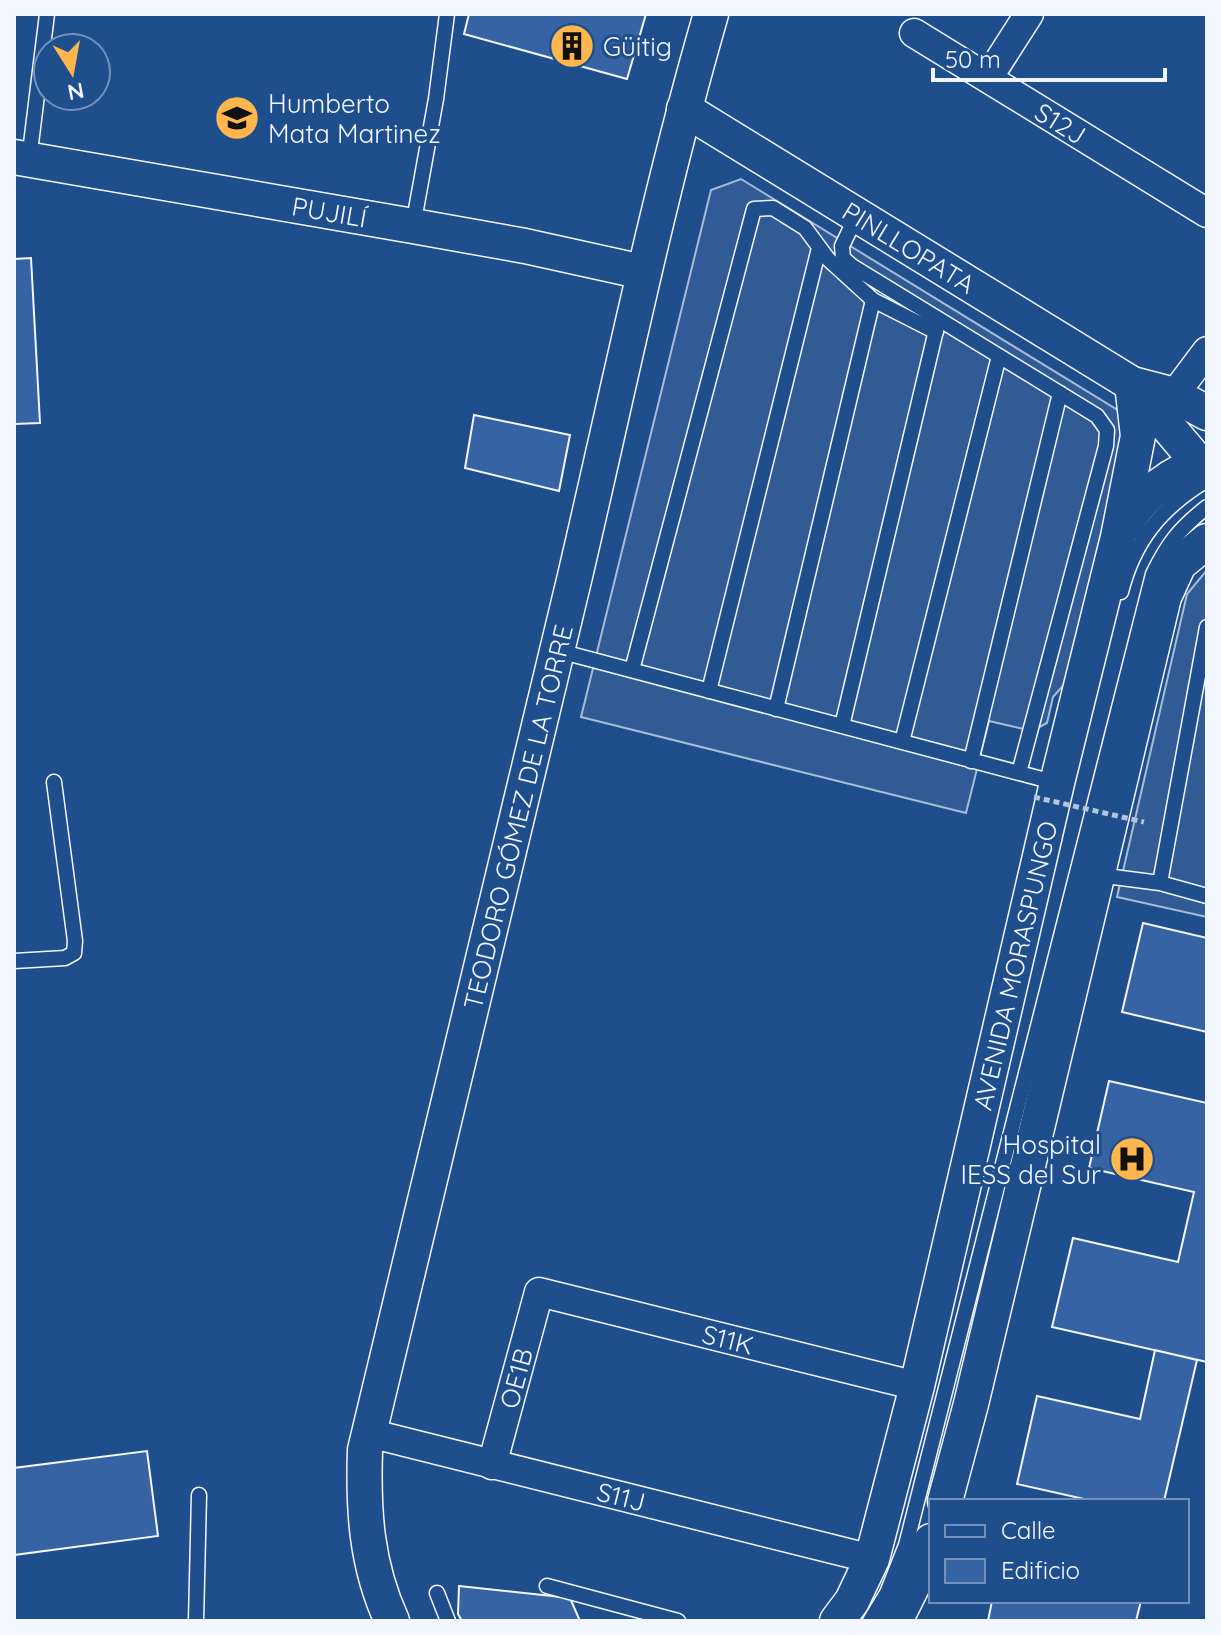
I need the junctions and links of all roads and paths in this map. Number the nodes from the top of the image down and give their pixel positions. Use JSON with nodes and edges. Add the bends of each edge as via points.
{"nodes":[{"id":1,"x":47,"y":14,"type":"edge"},
{"id":2,"x":447,"y":14,"type":"edge"},
{"id":3,"x":711,"y":14,"type":"edge"},
{"id":4,"x":1029,"y":14,"type":"edge"},
{"id":5,"x":914,"y":33,"type":"dead end"},
{"id":6,"x":988,"y":78,"type":"junction"},
{"id":7,"x":684,"y":109,"type":"junction"},
{"id":8,"x":21,"y":159,"type":"edge"},
{"id":9,"x":1207,"y":213,"type":"edge"},
{"id":10,"x":856,"y":217,"type":"junction"},
{"id":11,"x":413,"y":226,"type":"junction"},
{"id":12,"x":819,"y":248,"type":"junction"},
{"id":13,"x":643,"y":272,"type":"junction"},
{"id":14,"x":873,"y":300,"type":"junction"},
{"id":15,"x":938,"y":325,"type":"junction"},
{"id":16,"x":1207,"y":351,"type":"edge"},
{"id":17,"x":999,"y":356,"type":"junction"},
{"id":18,"x":1132,"y":384,"type":"junction"},
{"id":19,"x":1060,"y":393,"type":"junction"},
{"id":20,"x":1174,"y":395,"type":"junction"},
{"id":21,"x":1207,"y":413,"type":"edge"},
{"id":22,"x":1205,"y":470,"type":"edge"},
{"id":23,"x":1207,"y":507,"type":"edge"},
{"id":24,"x":1118,"y":537,"type":"junction"},
{"id":25,"x":1207,"y":541,"type":"edge"},
{"id":26,"x":1118,"y":607,"type":"dead end"},
{"id":27,"x":1207,"y":627,"type":"edge"},
{"id":28,"x":557,"y":650,"type":"junction"},
{"id":29,"x":632,"y":670,"type":"junction"},
{"id":30,"x":709,"y":691,"type":"junction"},
{"id":31,"x":776,"y":709,"type":"junction"},
{"id":32,"x":842,"y":726,"type":"junction"},
{"id":33,"x":902,"y":742,"type":"junction"},
{"id":34,"x":971,"y":761,"type":"junction"},
{"id":35,"x":1019,"y":773,"type":"junction"},
{"id":36,"x":1051,"y":780,"type":"junction"},
{"id":37,"x":54,"y":782,"type":"dead end"},
{"id":38,"x":1144,"y":822,"type":"dead end"},
{"id":39,"x":1097,"y":875,"type":"junction"},
{"id":40,"x":1160,"y":883,"type":"junction"},
{"id":41,"x":1207,"y":896,"type":"edge"},
{"id":42,"x":1042,"y":915,"type":"dead end"},
{"id":43,"x":14,"y":961,"type":"edge"},
{"id":44,"x":539,"y":1292,"type":"joint"},
{"id":45,"x":917,"y":1386,"type":"junction"},
{"id":46,"x":369,"y":1433,"type":"junction"},
{"id":47,"x":492,"y":1465,"type":"junction"},
{"id":48,"x":199,"y":1495,"type":"dead end"},
{"id":49,"x":946,"y":1499,"type":"edge"},
{"id":50,"x":929,"y":1546,"type":"edge"},
{"id":51,"x":872,"y":1559,"type":"junction"},
{"id":52,"x":547,"y":1586,"type":"dead end"},
{"id":53,"x":437,"y":1593,"type":"dead end"},
{"id":54,"x":196,"y":1621,"type":"edge"},
{"id":55,"x":392,"y":1621,"type":"edge"},
{"id":56,"x":448,"y":1621,"type":"edge"},
{"id":57,"x":678,"y":1621,"type":"edge"},
{"id":58,"x":837,"y":1621,"type":"edge"},
{"id":59,"x":844,"y":1621,"type":"edge"},
{"id":60,"x":870,"y":1621,"type":"edge"},
{"id":61,"x":895,"y":1621,"type":"edge"}],
"edges":[{"from":1,"to":8,"type":"lane"},
{"from":2,"to":11,"type":"lane"},
{"from":3,"to":7,"type":"street","name":"TEODORO GÓMEZ DE LA TORRE"},
{"from":4,"to":6,"type":"street"},
{"from":5,"to":6,"type":"street","name":"S12J"},
{"from":6,"to":9,"type":"street","name":"S12J"},
{"from":7,"to":10,"type":"street","name":"PINLLOPATA"},
{"from":7,"to":13,"type":"street","name":"TEODORO GÓMEZ DE LA TORRE"},
{"from":8,"to":11,"type":"street","name":"PUJILÍ"},
{"from":10,"to":15,"type":"lane","via":[[842,246],[843,258]]},
{"from":10,"to":18,"type":"street","name":"PINLLOPATA"},
{"from":11,"to":13,"type":"street","name":"PUJILÍ"},
{"from":12,"to":14,"type":"lane"},
{"from":12,"to":29,"type":"lane","via":[[805,228],[773,208],[754,209]]},
{"from":12,"to":30,"type":"lane"},
{"from":13,"to":28,"type":"street","name":"TEODORO GÓMEZ DE LA TORRE"},
{"from":14,"to":15,"type":"lane"},
{"from":14,"to":31,"type":"lane"},
{"from":15,"to":17,"type":"lane"},
{"from":15,"to":32,"type":"lane"},
{"from":16,"to":20,"type":"street"},
{"from":17,"to":19,"type":"lane"},
{"from":17,"to":33,"type":"lane"},
{"from":18,"to":20,"type":"street","name":"PINLLOPATA"},
{"from":18,"to":22,"type":"street","name":"PINLLOPATA"},
{"from":18,"to":24,"type":"street","name":"AVENIDA MORASPUNGO","via":[[1138,436]]},
{"from":19,"to":34,"type":"lane"},
{"from":19,"to":35,"type":"lane","via":[[1097,416],[1107,430],[1106,446]]},
{"from":20,"to":21,"type":"street","name":"PINLLOPATA"},
{"from":22,"to":24,"type":"street","name":"AVENIDA MORASPUNGO","via":[[1165,481]]},
{"from":22,"to":26,"type":"lane","via":[[1145,533],[1125,576]]},
{"from":23,"to":60,"type":"lane","via":[[1167,545],[1153,574],[906,1545]]},
{"from":24,"to":36,"type":"street","name":"AVENIDA MORASPUNGO"},
{"from":25,"to":39,"type":"street","via":[[1179,564],[1164,597]]},
{"from":27,"to":40,"type":"lane"},
{"from":28,"to":29,"type":"lane"},
{"from":28,"to":46,"type":"street","name":"TEODORO GÓMEZ DE LA TORRE"},
{"from":29,"to":30,"type":"lane"},
{"from":30,"to":31,"type":"lane"},
{"from":31,"to":32,"type":"lane"},
{"from":32,"to":33,"type":"lane"},
{"from":33,"to":34,"type":"lane"},
{"from":34,"to":35,"type":"lane"},
{"from":35,"to":36,"type":"lane"},
{"from":35,"to":36,"type":"lane","via":[[1049,769]]},
{"from":36,"to":38,"type":"path","bridge":true},
{"from":36,"to":45,"type":"street","name":"AVENIDA MORASPUNGO"},
{"from":37,"to":43,"type":"lane","via":[[74,953]]},
{"from":39,"to":40,"type":"lane"},
{"from":39,"to":49,"type":"street"},
{"from":40,"to":41,"type":"lane"},
{"from":42,"to":59,"type":"lane","via":[[894,1516],[868,1583]]},
{"from":44,"to":45,"type":"street","name":"S11K"},
{"from":44,"to":47,"type":"street","name":"OE1B"},
{"from":45,"to":51,"type":"street","name":"AVENIDA MORASPUNGO"},
{"from":46,"to":47,"type":"street","name":"S11J"},
{"from":46,"to":55,"type":"street","name":"TEODORO GÓMEZ DE LA TORRE","via":[[366,1538]]},
{"from":47,"to":51,"type":"street","name":"S11J"},
{"from":48,"to":54,"type":"lane"},
{"from":50,"to":61,"type":"street"},
{"from":51,"to":58,"type":"street","name":"AVENIDA MORASPUNGO"},
{"from":52,"to":57,"type":"lane"},
{"from":53,"to":56,"type":"lane"}]}
